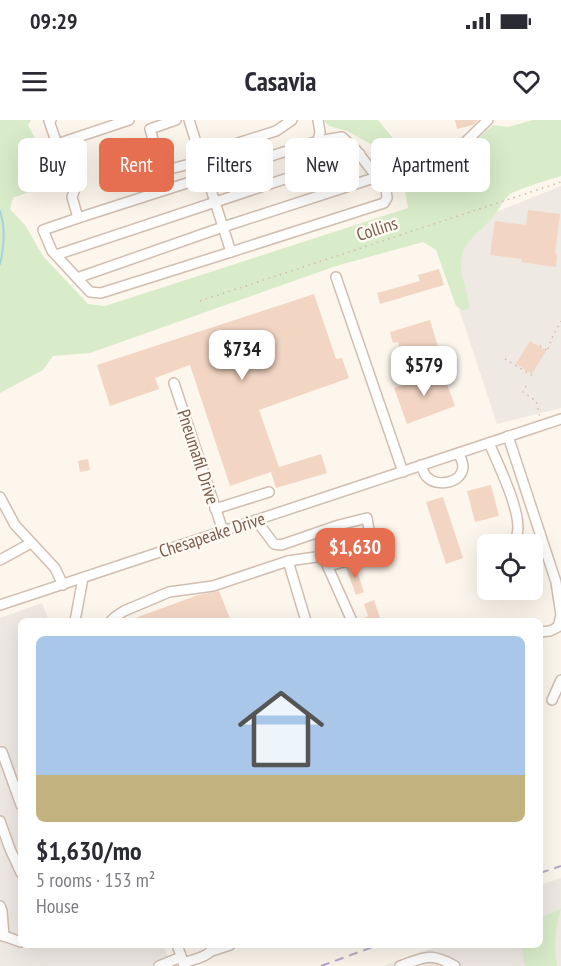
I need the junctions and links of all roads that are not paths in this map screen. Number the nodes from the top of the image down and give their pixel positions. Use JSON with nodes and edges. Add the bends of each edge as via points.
{"nodes":[{"id":1,"x":51,"y":120,"type":"edge"},
{"id":2,"x":129,"y":120,"type":"edge"},
{"id":3,"x":176,"y":120,"type":"edge"},
{"id":4,"x":200,"y":120,"type":"edge"},
{"id":5,"x":292,"y":120,"type":"edge"},
{"id":6,"x":318,"y":120,"type":"edge"},
{"id":7,"x":488,"y":120,"type":"edge"},
{"id":8,"x":189,"y":122,"type":"edge"},
{"id":9,"x":55,"y":138,"type":"edge"},
{"id":10,"x":75,"y":138,"type":"edge"},
{"id":11,"x":194,"y":138,"type":"edge"},
{"id":12,"x":257,"y":138,"type":"edge"},
{"id":13,"x":319,"y":138,"type":"edge"},
{"id":14,"x":469,"y":138,"type":"edge"},
{"id":15,"x":360,"y":154,"type":"joint"},
{"id":16,"x":186,"y":163,"type":"edge"},
{"id":17,"x":371,"y":169,"type":"edge"},
{"id":18,"x":371,"y":179,"type":"edge"},
{"id":19,"x":186,"y":184,"type":"edge"},
{"id":20,"x":70,"y":192,"type":"tunnel mouth"},
{"id":21,"x":74,"y":192,"type":"tunnel mouth"},
{"id":22,"x":212,"y":192,"type":"edge"},
{"id":23,"x":386,"y":192,"type":"edge"},
{"id":24,"x":72,"y":197,"type":"junction"},
{"id":25,"x":215,"y":202,"type":"junction"},
{"id":26,"x":78,"y":218,"type":"junction"},
{"id":27,"x":223,"y":227,"type":"junction"},
{"id":28,"x":231,"y":252,"type":"junction"},
{"id":29,"x":56,"y":255,"type":"junction"},
{"id":30,"x":336,"y":277,"type":"dead end"},
{"id":31,"x":77,"y":278,"type":"junction"},
{"id":32,"x":174,"y":383,"type":"dead end"},
{"id":33,"x":561,"y":419,"type":"edge"},
{"id":34,"x":508,"y":436,"type":"junction"},
{"id":35,"x":489,"y":443,"type":"junction"},
{"id":36,"x":459,"y":453,"type":"junction"},
{"id":37,"x":421,"y":465,"type":"junction"},
{"id":38,"x":403,"y":472,"type":"junction"},
{"id":39,"x":268,"y":492,"type":"dead end"},
{"id":40,"x":0,"y":498,"type":"edge"},
{"id":41,"x":215,"y":508,"type":"junction"},
{"id":42,"x":256,"y":520,"type":"junction"},
{"id":43,"x":223,"y":531,"type":"junction"},
{"id":44,"x":517,"y":534,"type":"edge"},
{"id":45,"x":31,"y":543,"type":"junction"},
{"id":46,"x":0,"y":560,"type":"edge"},
{"id":47,"x":288,"y":561,"type":"junction"},
{"id":48,"x":328,"y":566,"type":"junction"},
{"id":49,"x":83,"y":578,"type":"junction"},
{"id":50,"x":63,"y":585,"type":"junction"},
{"id":51,"x":0,"y":605,"type":"edge"},
{"id":52,"x":76,"y":618,"type":"edge"},
{"id":53,"x":114,"y":618,"type":"edge"},
{"id":54,"x":305,"y":618,"type":"edge"},
{"id":55,"x":351,"y":618,"type":"edge"},
{"id":56,"x":543,"y":632,"type":"edge"},
{"id":57,"x":561,"y":680,"type":"edge"},
{"id":58,"x":552,"y":700,"type":"dead end"},
{"id":59,"x":0,"y":752,"type":"edge"},
{"id":60,"x":18,"y":797,"type":"edge"},
{"id":61,"x":0,"y":821,"type":"edge"},
{"id":62,"x":18,"y":866,"type":"edge"},
{"id":63,"x":0,"y":906,"type":"edge"},
{"id":64,"x":2,"y":935,"type":"edge"},
{"id":65,"x":18,"y":941,"type":"edge"},
{"id":66,"x":214,"y":948,"type":"edge"},
{"id":67,"x":183,"y":962,"type":"edge"},
{"id":68,"x":159,"y":966,"type":"edge"},
{"id":69,"x":400,"y":966,"type":"edge"},
{"id":70,"x":455,"y":966,"type":"edge"}],
"edges":[{"from":1,"to":9,"type":"street"},
{"from":2,"to":10,"type":"street"},
{"from":3,"to":16,"type":"street","via":[[150,129],[162,171]]},
{"from":4,"to":8,"type":"street"},
{"from":5,"to":12,"type":"street"},
{"from":6,"to":13,"type":"street"},
{"from":7,"to":14,"type":"street"},
{"from":8,"to":11,"type":"street"},
{"from":15,"to":17,"type":"street"},
{"from":15,"to":25,"type":"street"},
{"from":18,"to":27,"type":"street"},
{"from":19,"to":26,"type":"street"},
{"from":20,"to":24,"type":"street"},
{"from":21,"to":24,"type":"street"},
{"from":22,"to":25,"type":"street"},
{"from":23,"to":28,"type":"street","via":[[384,203]]},
{"from":24,"to":26,"type":"street"},
{"from":25,"to":27,"type":"street"},
{"from":25,"to":29,"type":"street"},
{"from":26,"to":29,"type":"street","via":[[43,230]]},
{"from":27,"to":28,"type":"street"},
{"from":27,"to":31,"type":"street"},
{"from":28,"to":31,"type":"street","via":[[102,293],[90,292]]},
{"from":29,"to":31,"type":"street"},
{"from":30,"to":38,"type":"street"},
{"from":32,"to":41,"type":"street","name":"Pneumafil Drive"},
{"from":33,"to":34,"type":"street","name":"Chesapeake Drive"},
{"from":34,"to":35,"type":"street","name":"Chesapeake Drive"},
{"from":34,"to":56,"type":"street","via":[[556,582],[561,615],[558,627]]},
{"from":35,"to":36,"type":"street","name":"Chesapeake Drive"},
{"from":35,"to":44,"type":"street","via":[[515,510]]},
{"from":36,"to":37,"type":"street","name":"Chesapeake Drive"},
{"from":36,"to":37,"type":"street","via":[[462,471],[458,478],[446,483],[429,480]]},
{"from":37,"to":38,"type":"street","name":"Chesapeake Drive"},
{"from":38,"to":42,"type":"street","name":"Chesapeake Drive"},
{"from":39,"to":41,"type":"street"},
{"from":40,"to":45,"type":"street"},
{"from":41,"to":43,"type":"street","name":"Pneumafil Drive"},
{"from":42,"to":43,"type":"street","name":"Chesapeake Drive"},
{"from":42,"to":48,"type":"street","via":[[274,544],[281,545],[367,518],[373,553]]},
{"from":43,"to":49,"type":"street","name":"Chesapeake Drive"},
{"from":45,"to":46,"type":"street"},
{"from":45,"to":50,"type":"street","via":[[55,568]]},
{"from":47,"to":48,"type":"street","via":[[323,556]]},
{"from":47,"to":53,"type":"street","via":[[213,586],[169,592]]},
{"from":47,"to":54,"type":"street"},
{"from":48,"to":55,"type":"street"},
{"from":49,"to":50,"type":"street","name":"Chesapeake Drive"},
{"from":49,"to":52,"type":"street"},
{"from":50,"to":51,"type":"street","name":"Chesapeake Drive"},
{"from":57,"to":58,"type":"street"},
{"from":59,"to":60,"type":"street"},
{"from":61,"to":62,"type":"street"},
{"from":63,"to":64,"type":"street"},
{"from":64,"to":65,"type":"street"},
{"from":66,"to":67,"type":"street"},
{"from":67,"to":68,"type":"street"},
{"from":69,"to":70,"type":"street","via":[[427,957],[441,958]]}]}
